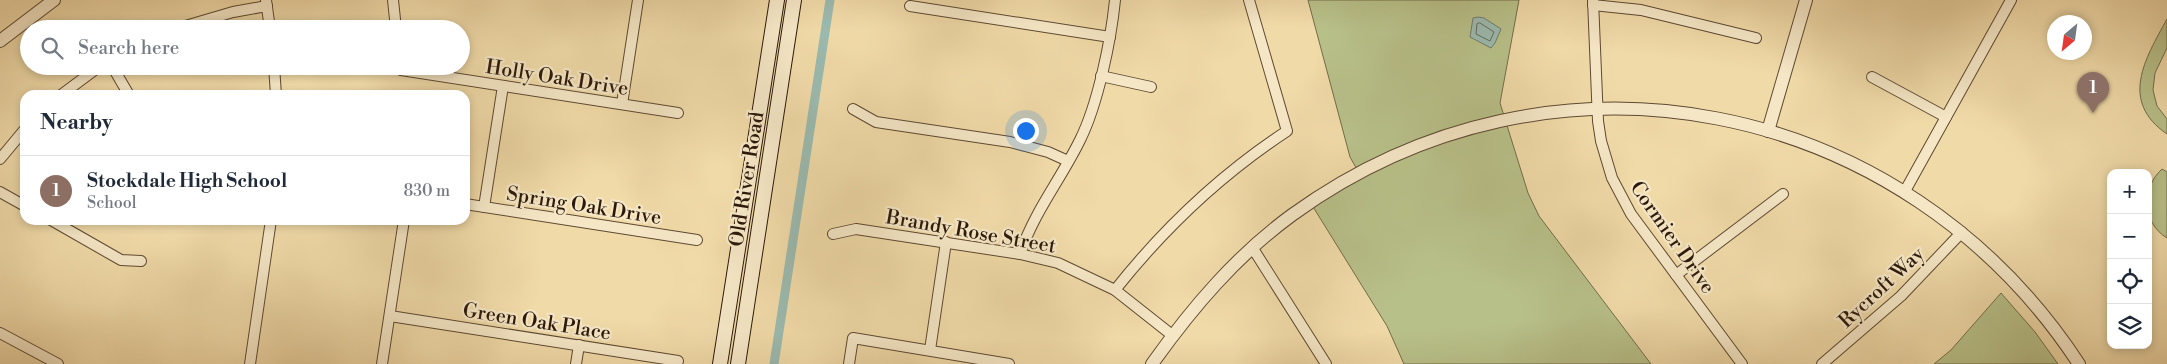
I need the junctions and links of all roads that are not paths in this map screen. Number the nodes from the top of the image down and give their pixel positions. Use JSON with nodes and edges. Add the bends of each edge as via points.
{"nodes":[{"id":1,"x":54,"y":0,"type":"edge"},
{"id":2,"x":392,"y":0,"type":"edge"},
{"id":3,"x":638,"y":0,"type":"edge"},
{"id":4,"x":776,"y":0,"type":"edge"},
{"id":5,"x":794,"y":0,"type":"edge"},
{"id":6,"x":1115,"y":0,"type":"edge"},
{"id":7,"x":1249,"y":0,"type":"edge"},
{"id":8,"x":1806,"y":0,"type":"edge"},
{"id":9,"x":2011,"y":0,"type":"edge"},
{"id":10,"x":267,"y":3,"type":"edge"},
{"id":11,"x":1593,"y":3,"type":"edge"},
{"id":12,"x":910,"y":6,"type":"dead end"},
{"id":13,"x":28,"y":20,"type":"edge"},
{"id":14,"x":206,"y":20,"type":"edge"},
{"id":15,"x":269,"y":20,"type":"edge"},
{"id":16,"x":395,"y":20,"type":"edge"},
{"id":17,"x":20,"y":26,"type":"edge"},
{"id":18,"x":1110,"y":37,"type":"junction"},
{"id":19,"x":1756,"y":38,"type":"dead end"},
{"id":20,"x":0,"y":41,"type":"edge"},
{"id":21,"x":88,"y":75,"type":"edge"},
{"id":22,"x":117,"y":75,"type":"edge"},
{"id":23,"x":275,"y":75,"type":"edge"},
{"id":24,"x":440,"y":75,"type":"edge"},
{"id":25,"x":1101,"y":76,"type":"junction"},
{"id":26,"x":1872,"y":77,"type":"dead end"},
{"id":27,"x":503,"y":86,"type":"junction"},
{"id":28,"x":1151,"y":87,"type":"dead end"},
{"id":29,"x":68,"y":90,"type":"edge"},
{"id":30,"x":126,"y":90,"type":"edge"},
{"id":31,"x":276,"y":90,"type":"edge"},
{"id":32,"x":622,"y":104,"type":"junction"},
{"id":33,"x":853,"y":109,"type":"dead end"},
{"id":34,"x":1598,"y":110,"type":"junction"},
{"id":35,"x":678,"y":113,"type":"dead end"},
{"id":36,"x":1946,"y":117,"type":"junction"},
{"id":37,"x":1768,"y":130,"type":"junction"},
{"id":38,"x":20,"y":135,"type":"edge"},
{"id":39,"x":0,"y":159,"type":"edge"},
{"id":40,"x":1068,"y":160,"type":"junction"},
{"id":41,"x":1904,"y":191,"type":"junction"},
{"id":42,"x":0,"y":192,"type":"edge"},
{"id":43,"x":1783,"y":194,"type":"dead end"},
{"id":44,"x":20,"y":203,"type":"edge"},
{"id":45,"x":470,"y":205,"type":"edge"},
{"id":46,"x":484,"y":207,"type":"junction"},
{"id":47,"x":59,"y":225,"type":"edge"},
{"id":48,"x":271,"y":225,"type":"edge"},
{"id":49,"x":403,"y":225,"type":"edge"},
{"id":50,"x":1962,"y":232,"type":"junction"},
{"id":51,"x":834,"y":234,"type":"dead end"},
{"id":52,"x":697,"y":240,"type":"dead end"},
{"id":53,"x":946,"y":242,"type":"junction"},
{"id":54,"x":1252,"y":247,"type":"junction"},
{"id":55,"x":1020,"y":254,"type":"junction"},
{"id":56,"x":141,"y":261,"type":"dead end"},
{"id":57,"x":1676,"y":275,"type":"junction"},
{"id":58,"x":1115,"y":290,"type":"junction"},
{"id":59,"x":390,"y":316,"type":"junction"},
{"id":60,"x":0,"y":333,"type":"edge"},
{"id":61,"x":1172,"y":335,"type":"junction"},
{"id":62,"x":579,"y":345,"type":"junction"},
{"id":63,"x":930,"y":350,"type":"junction"},
{"id":64,"x":678,"y":360,"type":"dead end"},
{"id":65,"x":58,"y":364,"type":"edge"},
{"id":66,"x":250,"y":364,"type":"edge"},
{"id":67,"x":382,"y":364,"type":"edge"},
{"id":68,"x":576,"y":364,"type":"edge"},
{"id":69,"x":720,"y":364,"type":"edge"},
{"id":70,"x":738,"y":364,"type":"edge"},
{"id":71,"x":849,"y":364,"type":"edge"},
{"id":72,"x":1009,"y":364,"type":"edge"},
{"id":73,"x":1152,"y":364,"type":"edge"},
{"id":74,"x":1326,"y":364,"type":"edge"},
{"id":75,"x":1742,"y":364,"type":"edge"},
{"id":76,"x":1822,"y":364,"type":"edge"},
{"id":77,"x":2079,"y":364,"type":"edge"}],
"edges":[{"from":1,"to":13,"type":"street"},
{"from":2,"to":16,"type":"street"},
{"from":3,"to":32,"type":"street"},
{"from":4,"to":69,"type":"main road","name":"Old River Road"},
{"from":5,"to":70,"type":"main road","name":"Old River Road"},
{"from":6,"to":18,"type":"street"},
{"from":7,"to":58,"type":"street","via":[[1287,131],[1233,168],[1184,211]]},
{"from":8,"to":37,"type":"street"},
{"from":9,"to":36,"type":"street"},
{"from":10,"to":14,"type":"street"},
{"from":10,"to":15,"type":"street"},
{"from":11,"to":19,"type":"street","via":[[1641,10]]},
{"from":11,"to":34,"type":"street","name":"Cormier Drive"},
{"from":12,"to":18,"type":"street"},
{"from":17,"to":20,"type":"street"},
{"from":18,"to":25,"type":"street"},
{"from":21,"to":29,"type":"street"},
{"from":22,"to":30,"type":"street"},
{"from":23,"to":31,"type":"street"},
{"from":24,"to":27,"type":"street","name":"Holly Oak Drive"},
{"from":25,"to":28,"type":"street"},
{"from":25,"to":40,"type":"street","via":[[1089,121]]},
{"from":26,"to":36,"type":"street"},
{"from":27,"to":32,"type":"street","name":"Holly Oak Drive"},
{"from":27,"to":46,"type":"street"},
{"from":32,"to":35,"type":"street","name":"Holly Oak Drive"},
{"from":33,"to":40,"type":"street","via":[[876,122],[1019,144]]},
{"from":34,"to":37,"type":"street","via":[[1674,112]]},
{"from":34,"to":54,"type":"street","via":[[1506,120],[1405,152],[1320,196]]},
{"from":34,"to":57,"type":"street","name":"Cormier Drive","via":[[1606,159],[1620,196]]},
{"from":36,"to":41,"type":"street"},
{"from":37,"to":41,"type":"street","via":[[1840,157]]},
{"from":38,"to":39,"type":"street"},
{"from":40,"to":55,"type":"street","via":[[1035,217]]},
{"from":41,"to":50,"type":"street"},
{"from":42,"to":44,"type":"street"},
{"from":43,"to":57,"type":"street"},
{"from":45,"to":46,"type":"street","name":"Spring Oak Drive"},
{"from":46,"to":52,"type":"street","name":"Spring Oak Drive"},
{"from":47,"to":56,"type":"street","via":[[121,260]]},
{"from":48,"to":66,"type":"street"},
{"from":49,"to":59,"type":"street"},
{"from":50,"to":76,"type":"street","name":"Rycroft Way","via":[[1901,296]]},
{"from":50,"to":77,"type":"street","via":[[2022,289]]},
{"from":51,"to":53,"type":"street","name":"Brandy Rose Street","via":[[856,229]]},
{"from":53,"to":55,"type":"street","name":"Brandy Rose Street"},
{"from":53,"to":63,"type":"street"},
{"from":54,"to":61,"type":"street","via":[[1205,294]]},
{"from":54,"to":74,"type":"street"},
{"from":55,"to":58,"type":"street","name":"Brandy Rose Street","via":[[1058,263]]},
{"from":57,"to":75,"type":"street","name":"Cormier Drive"},
{"from":58,"to":61,"type":"street","name":"Brandy Rose Street"},
{"from":59,"to":62,"type":"street","name":"Green Oak Place"},
{"from":59,"to":67,"type":"street"},
{"from":60,"to":65,"type":"street"},
{"from":61,"to":73,"type":"street"},
{"from":62,"to":64,"type":"street","name":"Green Oak Place"},
{"from":62,"to":68,"type":"street"},
{"from":63,"to":71,"type":"street","via":[[853,338]]},
{"from":63,"to":72,"type":"street"}]}
